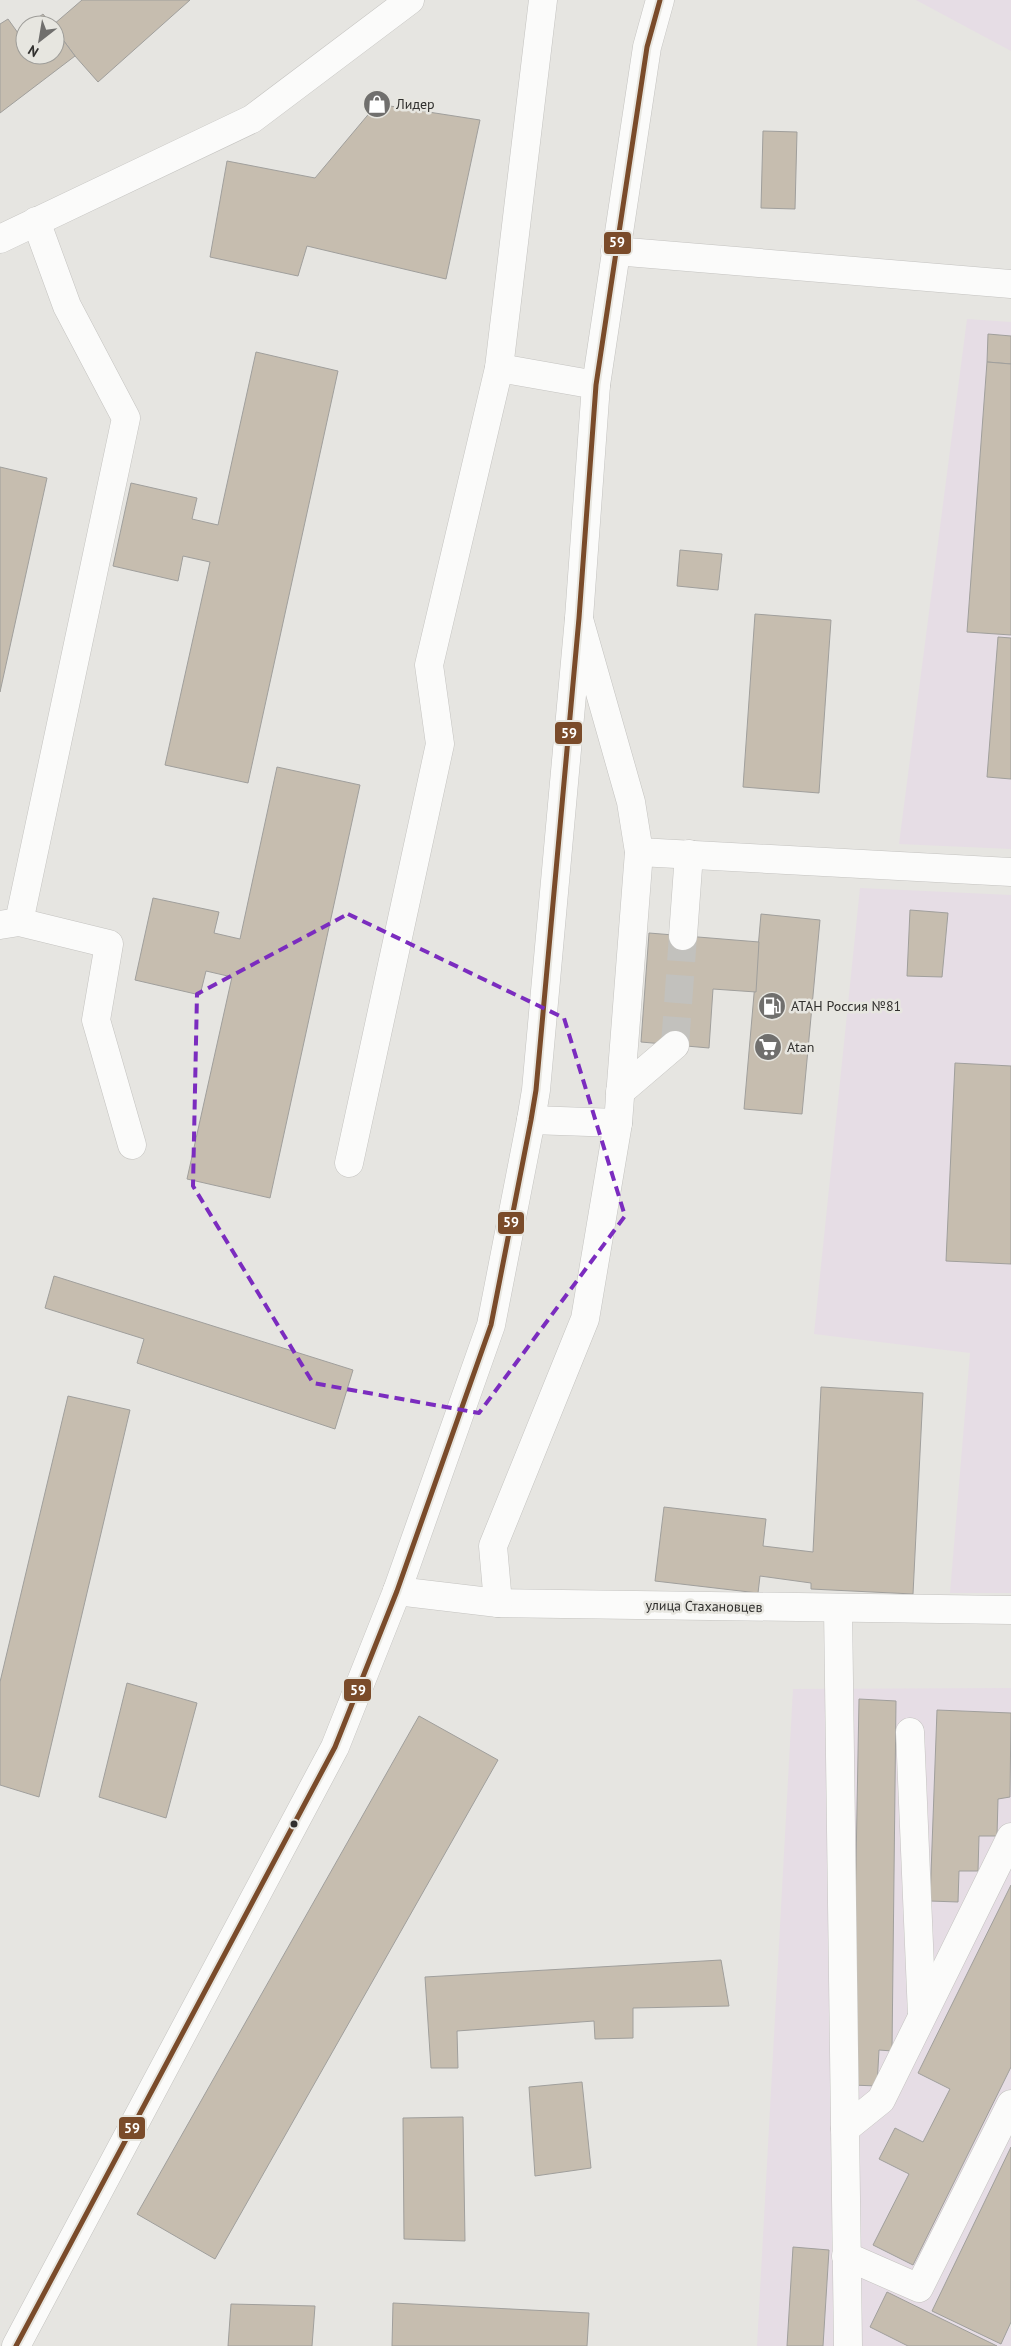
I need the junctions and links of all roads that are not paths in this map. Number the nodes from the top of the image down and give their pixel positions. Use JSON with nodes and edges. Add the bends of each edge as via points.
{"nodes":[{"id":1,"x":410,"y":0,"type":"edge"},
{"id":2,"x":543,"y":0,"type":"edge"},
{"id":3,"x":660,"y":0,"type":"edge"},
{"id":4,"x":36,"y":221,"type":"junction"},
{"id":5,"x":0,"y":239,"type":"edge"},
{"id":6,"x":615,"y":251,"type":"junction"},
{"id":7,"x":1011,"y":284,"type":"edge"},
{"id":8,"x":499,"y":368,"type":"junction"},
{"id":9,"x":596,"y":384,"type":"junction"},
{"id":10,"x":578,"y":618,"type":"junction"},
{"id":11,"x":639,"y":852,"type":"junction"},
{"id":12,"x":689,"y":854,"type":"junction"},
{"id":13,"x":1011,"y":872,"type":"edge"},
{"id":14,"x":10,"y":923,"type":"edge"},
{"id":15,"x":683,"y":936,"type":"tunnel mouth"},
{"id":16,"x":675,"y":1045,"type":"dead end"},
{"id":17,"x":620,"y":1092,"type":"junction"},
{"id":18,"x":532,"y":1120,"type":"junction"},
{"id":19,"x":618,"y":1123,"type":"junction"},
{"id":20,"x":132,"y":1145,"type":"dead end"},
{"id":21,"x":349,"y":1163,"type":"dead end"},
{"id":22,"x":397,"y":1591,"type":"junction"},
{"id":23,"x":498,"y":1603,"type":"junction"},
{"id":24,"x":838,"y":1608,"type":"junction"},
{"id":25,"x":1011,"y":1610,"type":"edge"},
{"id":26,"x":910,"y":1732,"type":"dead end"},
{"id":27,"x":1011,"y":1837,"type":"edge"},
{"id":28,"x":922,"y":2016,"type":"junction"},
{"id":29,"x":1011,"y":2104,"type":"edge"},
{"id":30,"x":845,"y":2128,"type":"junction"},
{"id":31,"x":846,"y":2256,"type":"junction"},
{"id":32,"x":16,"y":2346,"type":"edge"},
{"id":33,"x":848,"y":2346,"type":"edge"}],
"edges":[{"from":1,"to":4,"type":"main road","via":[[252,119]]},
{"from":2,"to":8,"type":"main road"},
{"from":3,"to":6,"type":"main road","via":[[647,47]]},
{"from":4,"to":5,"type":"main road"},
{"from":4,"to":14,"type":"main road","via":[[67,306],[126,418]]},
{"from":6,"to":7,"type":"main road"},
{"from":6,"to":9,"type":"main road"},
{"from":8,"to":9,"type":"main road"},
{"from":8,"to":21,"type":"main road","via":[[429,665],[440,744]]},
{"from":9,"to":10,"type":"main road"},
{"from":10,"to":11,"type":"main road","via":[[631,802]]},
{"from":10,"to":18,"type":"main road"},
{"from":11,"to":12,"type":"main road"},
{"from":11,"to":17,"type":"main road"},
{"from":12,"to":13,"type":"main road"},
{"from":12,"to":15,"type":"main road"},
{"from":14,"to":20,"type":"main road","via":[[109,944],[96,1020]]},
{"from":16,"to":17,"type":"main road"},
{"from":17,"to":19,"type":"main road"},
{"from":18,"to":19,"type":"main road"},
{"from":18,"to":22,"type":"main road","via":[[491,1325]]},
{"from":19,"to":23,"type":"main road","via":[[585,1319],[493,1546]]},
{"from":22,"to":23,"type":"main road","name":"улица Стахановцев"},
{"from":22,"to":32,"type":"main road","via":[[335,1747]]},
{"from":23,"to":24,"type":"main road","name":"улица Стахановцев"},
{"from":24,"to":25,"type":"main road","name":"улица Стахановцев"},
{"from":24,"to":30,"type":"main road"},
{"from":26,"to":28,"type":"main road"},
{"from":27,"to":28,"type":"main road"},
{"from":28,"to":30,"type":"main road","via":[[880,2100]]},
{"from":29,"to":31,"type":"main road","via":[[920,2288]]},
{"from":30,"to":31,"type":"main road"},
{"from":31,"to":33,"type":"main road"}]}
